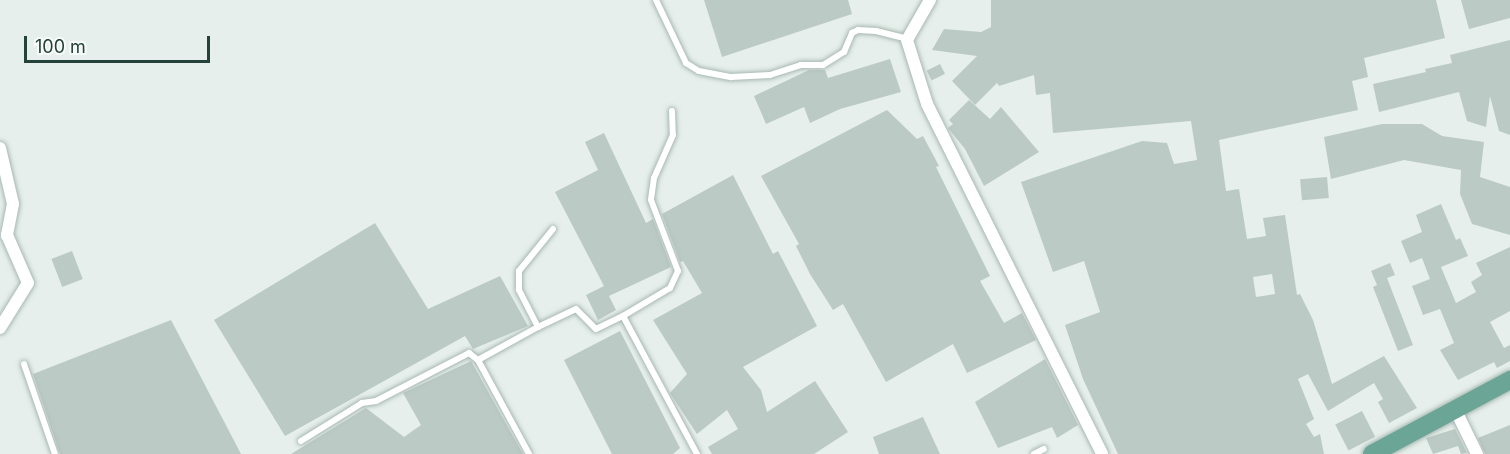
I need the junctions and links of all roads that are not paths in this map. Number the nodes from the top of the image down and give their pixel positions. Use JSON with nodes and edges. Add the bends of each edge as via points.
{"nodes":[{"id":1,"x":656,"y":0,"type":"edge"},
{"id":2,"x":930,"y":0,"type":"edge"},
{"id":3,"x":907,"y":40,"type":"junction"},
{"id":4,"x":672,"y":111,"type":"dead end"},
{"id":5,"x":0,"y":148,"type":"edge"},
{"id":6,"x":553,"y":229,"type":"dead end"},
{"id":7,"x":623,"y":316,"type":"junction"},
{"id":8,"x":538,"y":327,"type":"junction"},
{"id":9,"x":0,"y":328,"type":"edge"},
{"id":10,"x":478,"y":360,"type":"junction"},
{"id":11,"x":24,"y":364,"type":"dead end"},
{"id":12,"x":1510,"y":380,"type":"edge"},
{"id":13,"x":1455,"y":409,"type":"junction"},
{"id":14,"x":301,"y":441,"type":"dead end"},
{"id":15,"x":1044,"y":449,"type":"dead end"},
{"id":16,"x":55,"y":454,"type":"edge"},
{"id":17,"x":529,"y":454,"type":"edge"},
{"id":18,"x":698,"y":454,"type":"edge"},
{"id":19,"x":1034,"y":454,"type":"edge"},
{"id":20,"x":1102,"y":454,"type":"edge"},
{"id":21,"x":1372,"y":454,"type":"edge"},
{"id":22,"x":1477,"y":454,"type":"edge"}],
"edges":[{"from":1,"to":3,"type":"lane","via":[[686,63],[699,71],[731,77],[770,75],[801,65],[823,65],[844,52],[852,33],[858,30]]},
{"from":2,"to":3,"type":"street"},
{"from":3,"to":20,"type":"street","via":[[927,104]]},
{"from":4,"to":7,"type":"lane","via":[[672,142],[654,178],[651,200],[678,271],[670,288]]},
{"from":5,"to":9,"type":"street","via":[[13,204],[8,235],[28,283]]},
{"from":6,"to":8,"type":"lane","via":[[519,271],[519,290]]},
{"from":7,"to":8,"type":"lane","via":[[596,329],[576,309]]},
{"from":7,"to":18,"type":"lane"},
{"from":8,"to":10,"type":"lane"},
{"from":10,"to":14,"type":"lane","via":[[465,354],[376,401],[362,403]]},
{"from":10,"to":17,"type":"lane"},
{"from":11,"to":16,"type":"lane"},
{"from":12,"to":13,"type":"main road"},
{"from":13,"to":21,"type":"main road"},
{"from":13,"to":22,"type":"street"},
{"from":15,"to":19,"type":"lane"}]}
